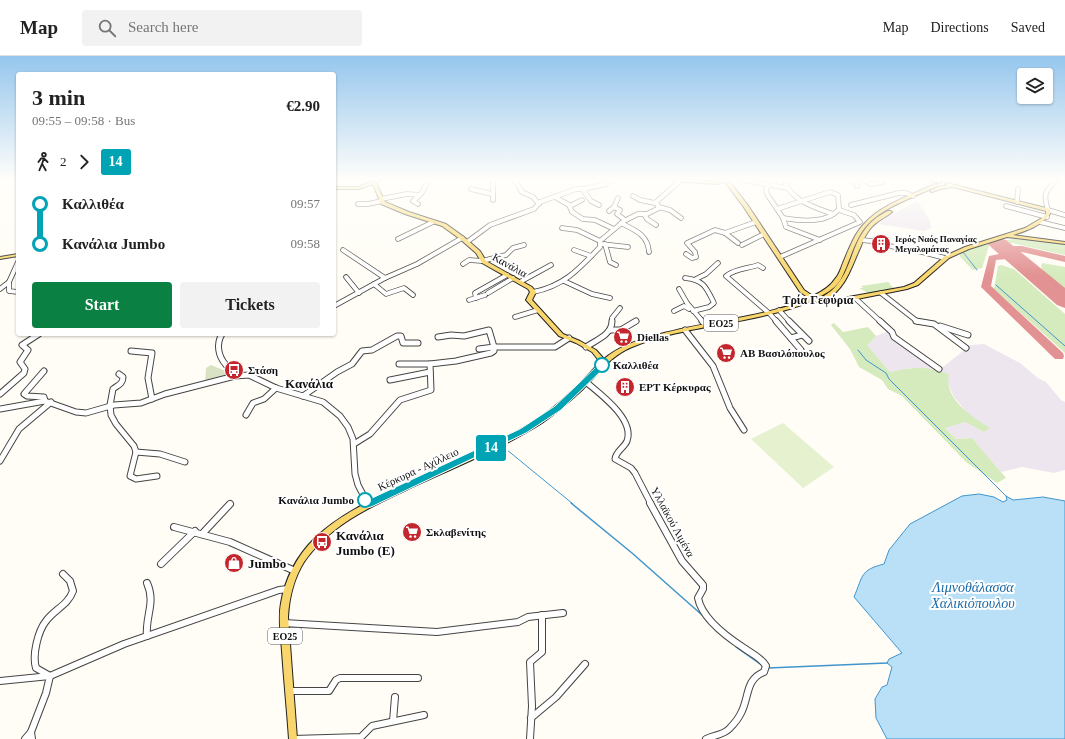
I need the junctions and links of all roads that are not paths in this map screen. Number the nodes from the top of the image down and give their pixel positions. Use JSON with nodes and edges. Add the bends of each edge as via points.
{"nodes":[{"id":1,"x":405,"y":212,"type":"edge"},
{"id":2,"x":526,"y":212,"type":"edge"},
{"id":3,"x":572,"y":212,"type":"edge"},
{"id":4,"x":619,"y":212,"type":"edge"},
{"id":5,"x":649,"y":212,"type":"edge"},
{"id":6,"x":673,"y":212,"type":"edge"},
{"id":7,"x":749,"y":212,"type":"edge"},
{"id":8,"x":779,"y":212,"type":"edge"},
{"id":9,"x":828,"y":212,"type":"edge"},
{"id":10,"x":836,"y":212,"type":"edge"},
{"id":11,"x":846,"y":212,"type":"edge"},
{"id":12,"x":884,"y":212,"type":"edge"},
{"id":13,"x":891,"y":212,"type":"edge"},
{"id":14,"x":1028,"y":212,"type":"edge"},
{"id":15,"x":1048,"y":212,"type":"edge"},
{"id":16,"x":1054,"y":212,"type":"edge"},
{"id":17,"x":644,"y":214,"type":"junction"},
{"id":18,"x":833,"y":214,"type":"junction"},
{"id":19,"x":1065,"y":215,"type":"edge"},
{"id":20,"x":1047,"y":217,"type":"junction"},
{"id":21,"x":681,"y":218,"type":"dead end"},
{"id":22,"x":783,"y":218,"type":"junction"},
{"id":23,"x":625,"y":220,"type":"junction"},
{"id":24,"x":433,"y":222,"type":"junction"},
{"id":25,"x":756,"y":222,"type":"junction"},
{"id":26,"x":1040,"y":222,"type":"junction"},
{"id":27,"x":621,"y":224,"type":"junction"},
{"id":28,"x":656,"y":225,"type":"dead end"},
{"id":29,"x":562,"y":228,"type":"dead end"},
{"id":30,"x":849,"y":228,"type":"junction"},
{"id":31,"x":1065,"y":228,"type":"edge"},
{"id":32,"x":614,"y":229,"type":"junction"},
{"id":33,"x":864,"y":231,"type":"junction"},
{"id":34,"x":1017,"y":232,"type":"junction"},
{"id":35,"x":725,"y":233,"type":"junction"},
{"id":36,"x":764,"y":234,"type":"junction"},
{"id":37,"x":1007,"y":236,"type":"junction"},
{"id":38,"x":398,"y":238,"type":"dead end"},
{"id":39,"x":462,"y":238,"type":"junction"},
{"id":40,"x":1025,"y":238,"type":"junction"},
{"id":41,"x":820,"y":240,"type":"junction"},
{"id":42,"x":862,"y":240,"type":"junction"},
{"id":43,"x":467,"y":242,"type":"junction"},
{"id":44,"x":986,"y":242,"type":"junction"},
{"id":45,"x":602,"y":243,"type":"junction"},
{"id":46,"x":1065,"y":243,"type":"edge"},
{"id":47,"x":524,"y":245,"type":"dead end"},
{"id":48,"x":628,"y":247,"type":"dead end"},
{"id":49,"x":343,"y":250,"type":"dead end"},
{"id":50,"x":574,"y":250,"type":"dead end"},
{"id":51,"x":649,"y":252,"type":"dead end"},
{"id":52,"x":686,"y":254,"type":"dead end"},
{"id":53,"x":16,"y":255,"type":"edge"},
{"id":54,"x":591,"y":256,"type":"junction"},
{"id":55,"x":780,"y":257,"type":"junction"},
{"id":56,"x":0,"y":258,"type":"edge"},
{"id":57,"x":945,"y":258,"type":"junction"},
{"id":58,"x":482,"y":261,"type":"junction"},
{"id":59,"x":718,"y":263,"type":"dead end"},
{"id":60,"x":463,"y":264,"type":"dead end"},
{"id":61,"x":16,"y":265,"type":"edge"},
{"id":62,"x":551,"y":265,"type":"dead end"},
{"id":63,"x":616,"y":265,"type":"dead end"},
{"id":64,"x":763,"y":268,"type":"dead end"},
{"id":65,"x":507,"y":275,"type":"junction"},
{"id":66,"x":346,"y":277,"type":"dead end"},
{"id":67,"x":385,"y":278,"type":"junction"},
{"id":68,"x":513,"y":278,"type":"junction"},
{"id":69,"x":685,"y":278,"type":"dead end"},
{"id":70,"x":696,"y":278,"type":"junction"},
{"id":71,"x":564,"y":281,"type":"junction"},
{"id":72,"x":9,"y":282,"type":"junction"},
{"id":73,"x":520,"y":282,"type":"junction"},
{"id":74,"x":374,"y":284,"type":"junction"},
{"id":75,"x":801,"y":288,"type":"junction"},
{"id":76,"x":0,"y":289,"type":"edge"},
{"id":77,"x":679,"y":289,"type":"dead end"},
{"id":78,"x":838,"y":289,"type":"junction"},
{"id":79,"x":16,"y":292,"type":"edge"},
{"id":80,"x":533,"y":292,"type":"junction"},
{"id":81,"x":359,"y":293,"type":"junction"},
{"id":82,"x":882,"y":293,"type":"junction"},
{"id":83,"x":413,"y":295,"type":"dead end"},
{"id":84,"x":476,"y":298,"type":"junction"},
{"id":85,"x":610,"y":298,"type":"dead end"},
{"id":86,"x":818,"y":298,"type":"junction"},
{"id":87,"x":851,"y":298,"type":"junction"},
{"id":88,"x":468,"y":300,"type":"dead end"},
{"id":89,"x":802,"y":304,"type":"junction"},
{"id":90,"x":336,"y":305,"type":"edge"},
{"id":91,"x":620,"y":308,"type":"dead end"},
{"id":92,"x":538,"y":310,"type":"junction"},
{"id":93,"x":779,"y":310,"type":"junction"},
{"id":94,"x":674,"y":311,"type":"dead end"},
{"id":95,"x":694,"y":312,"type":"junction"},
{"id":96,"x":768,"y":313,"type":"junction"},
{"id":97,"x":515,"y":317,"type":"dead end"},
{"id":98,"x":636,"y":321,"type":"dead end"},
{"id":99,"x":935,"y":324,"type":"junction"},
{"id":100,"x":707,"y":326,"type":"junction"},
{"id":101,"x":610,"y":330,"type":"junction"},
{"id":102,"x":685,"y":330,"type":"junction"},
{"id":103,"x":802,"y":335,"type":"junction"},
{"id":104,"x":968,"y":335,"type":"dead end"},
{"id":105,"x":36,"y":336,"type":"edge"},
{"id":106,"x":221,"y":336,"type":"edge"},
{"id":107,"x":438,"y":337,"type":"dead end"},
{"id":108,"x":569,"y":338,"type":"junction"},
{"id":109,"x":791,"y":338,"type":"junction"},
{"id":110,"x":809,"y":341,"type":"dead end"},
{"id":111,"x":418,"y":343,"type":"dead end"},
{"id":112,"x":494,"y":347,"type":"junction"},
{"id":113,"x":586,"y":347,"type":"junction"},
{"id":114,"x":966,"y":348,"type":"dead end"},
{"id":115,"x":479,"y":349,"type":"dead end"},
{"id":116,"x":131,"y":350,"type":"dead end"},
{"id":117,"x":801,"y":350,"type":"dead end"},
{"id":118,"x":604,"y":363,"type":"junction"},
{"id":119,"x":399,"y":364,"type":"dead end"},
{"id":120,"x":430,"y":364,"type":"junction"},
{"id":121,"x":939,"y":369,"type":"dead end"},
{"id":122,"x":44,"y":371,"type":"dead end"},
{"id":123,"x":430,"y":372,"type":"junction"},
{"id":124,"x":119,"y":374,"type":"dead end"},
{"id":125,"x":239,"y":375,"type":"junction"},
{"id":126,"x":390,"y":380,"type":"dead end"},
{"id":127,"x":586,"y":382,"type":"junction"},
{"id":128,"x":276,"y":388,"type":"junction"},
{"id":129,"x":0,"y":394,"type":"edge"},
{"id":130,"x":303,"y":396,"type":"junction"},
{"id":131,"x":152,"y":399,"type":"junction"},
{"id":132,"x":48,"y":402,"type":"junction"},
{"id":133,"x":110,"y":405,"type":"junction"},
{"id":134,"x":0,"y":409,"type":"edge"},
{"id":135,"x":246,"y":415,"type":"dead end"},
{"id":136,"x":744,"y":430,"type":"dead end"},
{"id":137,"x":354,"y":444,"type":"junction"},
{"id":138,"x":136,"y":452,"type":"junction"},
{"id":139,"x":0,"y":461,"type":"edge"},
{"id":140,"x":185,"y":462,"type":"dead end"},
{"id":141,"x":157,"y":476,"type":"dead end"},
{"id":142,"x":230,"y":504,"type":"dead end"},
{"id":143,"x":368,"y":504,"type":"junction"},
{"id":144,"x":174,"y":527,"type":"dead end"},
{"id":145,"x":195,"y":531,"type":"junction"},
{"id":146,"x":202,"y":534,"type":"junction"},
{"id":147,"x":161,"y":564,"type":"dead end"},
{"id":148,"x":295,"y":571,"type":"junction"},
{"id":149,"x":64,"y":574,"type":"dead end"},
{"id":150,"x":147,"y":583,"type":"dead end"},
{"id":151,"x":288,"y":589,"type":"junction"},
{"id":152,"x":563,"y":613,"type":"dead end"},
{"id":153,"x":542,"y":615,"type":"junction"},
{"id":154,"x":284,"y":623,"type":"junction"},
{"id":155,"x":146,"y":636,"type":"junction"},
{"id":156,"x":585,"y":664,"type":"dead end"},
{"id":157,"x":50,"y":676,"type":"junction"},
{"id":158,"x":418,"y":678,"type":"dead end"},
{"id":159,"x":0,"y":681,"type":"edge"},
{"id":160,"x":290,"y":691,"type":"junction"},
{"id":161,"x":395,"y":697,"type":"dead end"},
{"id":162,"x":424,"y":715,"type":"dead end"},
{"id":163,"x":531,"y":718,"type":"junction"},
{"id":164,"x":393,"y":721,"type":"junction"},
{"id":165,"x":32,"y":736,"type":"edge"},
{"id":166,"x":25,"y":739,"type":"edge"},
{"id":167,"x":293,"y":739,"type":"edge"},
{"id":168,"x":530,"y":739,"type":"edge"},
{"id":169,"x":706,"y":739,"type":"edge"}],
"edges":[{"from":1,"to":24,"type":"main road","name":"Κανάλια"},
{"from":2,"to":43,"type":"street","via":[[490,225]]},
{"from":3,"to":32,"type":"street","via":[[583,219],[595,220]]},
{"from":4,"to":23,"type":"street","via":[[617,214]]},
{"from":5,"to":17,"type":"street"},
{"from":6,"to":21,"type":"street"},
{"from":7,"to":25,"type":"main road"},
{"from":8,"to":22,"type":"street"},
{"from":9,"to":18,"type":"street"},
{"from":10,"to":18,"type":"street"},
{"from":11,"to":30,"type":"street","via":[[854,214],[861,221]]},
{"from":12,"to":33,"type":"main road","number":"ΕΟ25","via":[[874,217]]},
{"from":13,"to":33,"type":"main road","number":"ΕΟ25"},
{"from":14,"to":20,"type":"street"},
{"from":15,"to":20,"type":"main road"},
{"from":16,"to":19,"type":"street"},
{"from":17,"to":23,"type":"street"},
{"from":17,"to":28,"type":"street"},
{"from":18,"to":22,"type":"street","via":[[806,221]]},
{"from":20,"to":26,"type":"main road"},
{"from":22,"to":41,"type":"street","via":[[787,228]]},
{"from":23,"to":27,"type":"street"},
{"from":24,"to":38,"type":"street"},
{"from":24,"to":39,"type":"main road","name":"Κανάλια"},
{"from":25,"to":35,"type":"street"},
{"from":25,"to":36,"type":"main road"},
{"from":26,"to":31,"type":"street"},
{"from":26,"to":34,"type":"main road"},
{"from":27,"to":32,"type":"street"},
{"from":27,"to":51,"type":"street","via":[[644,235],[649,244]]},
{"from":29,"to":45,"type":"street","via":[[577,230]]},
{"from":30,"to":33,"type":"street"},
{"from":30,"to":41,"type":"street"},
{"from":32,"to":45,"type":"street"},
{"from":33,"to":42,"type":"main road","number":"ΕΟ25"},
{"from":33,"to":86,"type":"main road","number":"ΕΟ25","via":[[837,281]]},
{"from":34,"to":37,"type":"main road"},
{"from":34,"to":40,"type":"main road"},
{"from":35,"to":36,"type":"street","via":[[740,244]]},
{"from":35,"to":52,"type":"street","via":[[716,230],[689,242],[687,245],[696,256],[692,258]]},
{"from":36,"to":55,"type":"main road"},
{"from":37,"to":40,"type":"main road"},
{"from":37,"to":44,"type":"main road"},
{"from":39,"to":43,"type":"main road","name":"Κανάλια"},
{"from":39,"to":67,"type":"street","via":[[417,264]]},
{"from":40,"to":44,"type":"main road"},
{"from":40,"to":46,"type":"main road"},
{"from":41,"to":55,"type":"street"},
{"from":42,"to":57,"type":"street"},
{"from":42,"to":78,"type":"main road","number":"ΕΟ25"},
{"from":43,"to":58,"type":"main road","name":"Κανάλια","via":[[480,254]]},
{"from":44,"to":57,"type":"main road"},
{"from":45,"to":48,"type":"street"},
{"from":45,"to":54,"type":"street"},
{"from":45,"to":63,"type":"street","via":[[610,262]]},
{"from":47,"to":58,"type":"street","via":[[513,248],[506,255]]},
{"from":49,"to":67,"type":"street"},
{"from":50,"to":54,"type":"street"},
{"from":53,"to":56,"type":"main road"},
{"from":54,"to":71,"type":"street"},
{"from":55,"to":75,"type":"main road"},
{"from":57,"to":82,"type":"main road","via":[[916,284]]},
{"from":58,"to":60,"type":"street","via":[[469,260]]},
{"from":58,"to":65,"type":"main road","name":"Κανάλια"},
{"from":59,"to":70,"type":"street","via":[[706,274]]},
{"from":61,"to":72,"type":"street"},
{"from":62,"to":73,"type":"street"},
{"from":64,"to":96,"type":"street","via":[[758,265],[748,266],[726,276]]},
{"from":65,"to":68,"type":"main road","name":"Κανάλια"},
{"from":65,"to":84,"type":"street","via":[[475,293]]},
{"from":66,"to":81,"type":"street"},
{"from":67,"to":74,"type":"street"},
{"from":68,"to":73,"type":"main road","name":"Κανάλια"},
{"from":68,"to":84,"type":"street"},
{"from":69,"to":70,"type":"street"},
{"from":70,"to":95,"type":"street","via":[[705,284],[714,303]]},
{"from":71,"to":80,"type":"street","via":[[547,290]]},
{"from":71,"to":85,"type":"street","via":[[588,293]]},
{"from":72,"to":76,"type":"street"},
{"from":72,"to":79,"type":"street","via":[[9,291]]},
{"from":73,"to":80,"type":"main road","name":"Κανάλια"},
{"from":74,"to":81,"type":"street"},
{"from":74,"to":83,"type":"street","via":[[386,294],[404,288]]},
{"from":75,"to":86,"type":"main road"},
{"from":75,"to":89,"type":"main road","via":[[806,298]]},
{"from":77,"to":95,"type":"street","via":[[683,299]]},
{"from":78,"to":86,"type":"main road","number":"ΕΟ25","via":[[830,295]]},
{"from":78,"to":87,"type":"main road","via":[[837,296]]},
{"from":80,"to":92,"type":"main road","name":"Κανάλια","via":[[529,300]]},
{"from":81,"to":90,"type":"street"},
{"from":82,"to":87,"type":"main road"},
{"from":82,"to":99,"type":"street","via":[[918,322]]},
{"from":84,"to":88,"type":"street"},
{"from":86,"to":87,"type":"main road","via":[[835,302]]},
{"from":86,"to":89,"type":"main road","name":"Κέρκυρα - Αχίλλειο","number":"ΕΟ25"},
{"from":86,"to":93,"type":"main road","name":"Κέρκυρα - Αχίλλειο","number":"ΕΟ25","via":[[797,308]]},
{"from":87,"to":121,"type":"street","via":[[892,332],[894,337]]},
{"from":89,"to":93,"type":"main road","name":"Κέρκυρα - Αχίλλειο","number":"ΕΟ25"},
{"from":91,"to":101,"type":"street","via":[[612,318]]},
{"from":92,"to":97,"type":"street"},
{"from":92,"to":108,"type":"main road","name":"Κανάλια","via":[[561,335]]},
{"from":93,"to":96,"type":"main road","name":"Κέρκυρα - Αχίλλειο","number":"ΕΟ25"},
{"from":93,"to":103,"type":"street"},
{"from":94,"to":95,"type":"street","via":[[686,306]]},
{"from":95,"to":100,"type":"street"},
{"from":96,"to":100,"type":"main road","name":"Κέρκυρα - Αχίλλειο","number":"ΕΟ25"},
{"from":96,"to":109,"type":"street"},
{"from":98,"to":101,"type":"street","via":[[621,330]]},
{"from":99,"to":104,"type":"street"},
{"from":99,"to":114,"type":"street"},
{"from":100,"to":102,"type":"main road","name":"Κέρκυρα - Αχίλλειο","number":"ΕΟ25"},
{"from":101,"to":113,"type":"street"},
{"from":102,"to":118,"type":"main road","name":"Κέρκυρα - Αχίλλειο","number":"ΕΟ25","via":[[627,347]]},
{"from":102,"to":136,"type":"street","via":[[713,366],[730,408]]},
{"from":103,"to":109,"type":"street"},
{"from":103,"to":110,"type":"street"},
{"from":105,"to":129,"type":"street","via":[[22,345],[28,350],[20,363],[25,369],[24,373]]},
{"from":106,"to":125,"type":"street","via":[[218,348],[225,363],[237,370]]},
{"from":107,"to":112,"type":"street","via":[[464,336],[488,330]]},
{"from":108,"to":112,"type":"street","via":[[562,344],[550,347]]},
{"from":108,"to":113,"type":"main road","name":"Κανάλια"},
{"from":109,"to":117,"type":"street"},
{"from":111,"to":130,"type":"street","via":[[403,343],[402,337],[399,336],[372,350],[362,351],[352,364]]},
{"from":112,"to":115,"type":"street"},
{"from":112,"to":120,"type":"street","via":[[491,353]]},
{"from":113,"to":118,"type":"main road","name":"Κανάλια","via":[[595,352]]},
{"from":116,"to":131,"type":"street","via":[[152,353],[148,378]]},
{"from":118,"to":127,"type":"main road","name":"Κέρκυρα - Αχίλλειο","number":"ΕΟ25"},
{"from":119,"to":120,"type":"street"},
{"from":120,"to":123,"type":"street"},
{"from":122,"to":132,"type":"street","via":[[24,394],[44,397]]},
{"from":123,"to":126,"type":"street"},
{"from":123,"to":137,"type":"street","via":[[431,390],[400,400],[370,434]]},
{"from":124,"to":133,"type":"street","via":[[123,380],[112,389]]},
{"from":125,"to":128,"type":"street","via":[[249,376]]},
{"from":125,"to":131,"type":"street"},
{"from":127,"to":143,"type":"main road","name":"Κέρκυρα - Αχίλλειο","number":"ΕΟ25","via":[[553,412],[523,431]]},
{"from":127,"to":169,"type":"street","name":"Υλλαϊκού Λιμένα","via":[[626,420],[628,440],[616,453],[615,458],[635,473],[682,561],[703,585],[698,598],[700,607],[744,649],[764,662],[764,672],[750,682],[742,712],[726,732]]},
{"from":128,"to":130,"type":"street"},
{"from":128,"to":135,"type":"street","via":[[263,400],[253,403]]},
{"from":130,"to":137,"type":"street","via":[[323,402],[340,416],[351,432]]},
{"from":131,"to":133,"type":"street","via":[[139,403]]},
{"from":132,"to":133,"type":"street","via":[[84,413]]},
{"from":132,"to":134,"type":"street"},
{"from":132,"to":139,"type":"street","via":[[19,429]]},
{"from":133,"to":138,"type":"street","via":[[110,415]]},
{"from":137,"to":143,"type":"street","via":[[355,474]]},
{"from":138,"to":140,"type":"street","via":[[160,454]]},
{"from":138,"to":141,"type":"street","via":[[130,472],[131,478]]},
{"from":142,"to":146,"type":"street"},
{"from":143,"to":148,"type":"main road","name":"Κέρκυρα - Αχίλλειο","number":"ΕΟ25","via":[[324,533]]},
{"from":144,"to":145,"type":"street"},
{"from":145,"to":146,"type":"street"},
{"from":145,"to":147,"type":"street"},
{"from":146,"to":148,"type":"street","via":[[246,548],[273,563]]},
{"from":148,"to":151,"type":"main road","name":"Κέρκυρα - Αχίλλειο","number":"ΕΟ25"},
{"from":149,"to":157,"type":"street","via":[[73,594],[44,624],[34,662],[38,670]]},
{"from":150,"to":155,"type":"street","via":[[152,598],[145,629]]},
{"from":151,"to":154,"type":"main road","name":"Κέρκυρα - Αχίλλειο","number":"ΕΟ25"},
{"from":151,"to":155,"type":"street"},
{"from":152,"to":153,"type":"street"},
{"from":153,"to":154,"type":"street","via":[[528,616],[518,622],[437,632]]},
{"from":153,"to":163,"type":"street","via":[[542,652],[530,662]]},
{"from":154,"to":160,"type":"main road","name":"Κέρκυρα - Αχίλλειο","number":"ΕΟ25"},
{"from":155,"to":157,"type":"street"},
{"from":156,"to":163,"type":"street","via":[[556,697]]},
{"from":157,"to":159,"type":"street"},
{"from":157,"to":165,"type":"street"},
{"from":158,"to":160,"type":"street","via":[[340,678],[329,691]]},
{"from":160,"to":167,"type":"main road","name":"Κέρκυρα - Αχίλλειο","number":"ΕΟ25"},
{"from":161,"to":164,"type":"street"},
{"from":162,"to":164,"type":"street"},
{"from":163,"to":168,"type":"street"},
{"from":164,"to":167,"type":"street","via":[[371,726],[361,737]]},
{"from":165,"to":166,"type":"street"}]}
